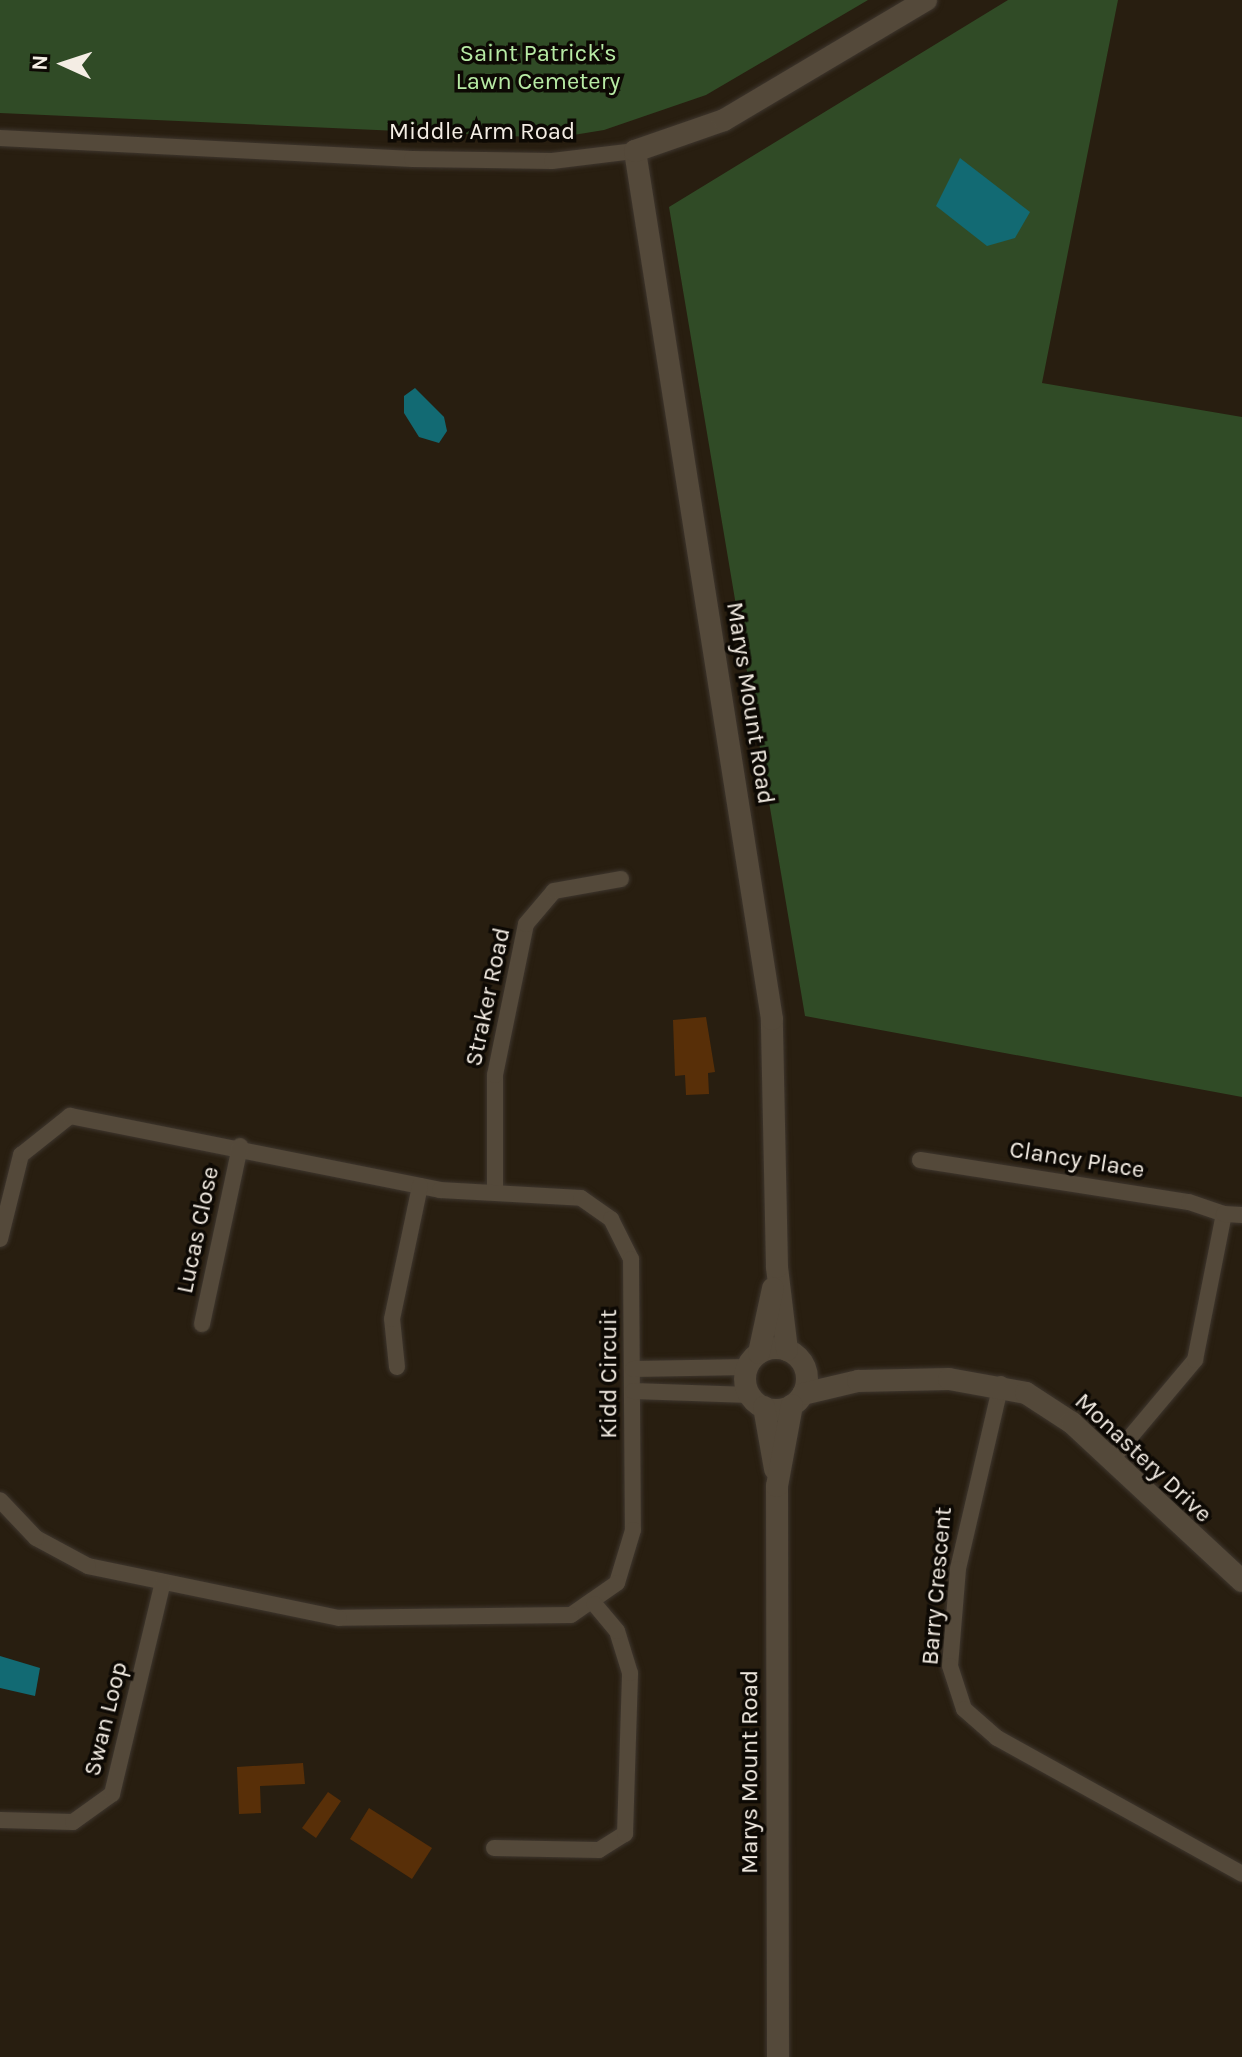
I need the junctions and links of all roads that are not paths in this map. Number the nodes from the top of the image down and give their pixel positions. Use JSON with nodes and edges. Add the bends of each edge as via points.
{"nodes":[{"id":1,"x":926,"y":0,"type":"edge"},
{"id":2,"x":0,"y":138,"type":"edge"},
{"id":3,"x":635,"y":151,"type":"junction"},
{"id":4,"x":621,"y":879,"type":"dead end"},
{"id":5,"x":240,"y":1146,"type":"junction"},
{"id":6,"x":920,"y":1160,"type":"dead end"},
{"id":7,"x":420,"y":1186,"type":"junction"},
{"id":8,"x":495,"y":1192,"type":"junction"},
{"id":9,"x":1224,"y":1214,"type":"junction"},
{"id":10,"x":1242,"y":1215,"type":"edge"},
{"id":11,"x":0,"y":1239,"type":"edge"},
{"id":12,"x":777,"y":1267,"type":"junction"},
{"id":13,"x":202,"y":1324,"type":"dead end"},
{"id":14,"x":795,"y":1358,"type":"junction"},
{"id":15,"x":754,"y":1360,"type":"junction"},
{"id":16,"x":397,"y":1367,"type":"dead end"},
{"id":17,"x":633,"y":1369,"type":"junction"},
{"id":18,"x":858,"y":1381,"type":"junction"},
{"id":19,"x":1001,"y":1384,"type":"junction"},
{"id":20,"x":633,"y":1391,"type":"junction"},
{"id":21,"x":798,"y":1400,"type":"junction"},
{"id":22,"x":757,"y":1401,"type":"junction"},
{"id":23,"x":1111,"y":1460,"type":"junction"},
{"id":24,"x":777,"y":1486,"type":"junction"},
{"id":25,"x":0,"y":1500,"type":"edge"},
{"id":26,"x":1242,"y":1581,"type":"edge"},
{"id":27,"x":163,"y":1582,"type":"junction"},
{"id":28,"x":594,"y":1604,"type":"junction"},
{"id":29,"x":0,"y":1820,"type":"edge"},
{"id":30,"x":494,"y":1848,"type":"dead end"},
{"id":31,"x":1242,"y":1874,"type":"edge"},
{"id":32,"x":778,"y":2057,"type":"edge"}],
"edges":[{"from":1,"to":3,"type":"street","name":"Middle Arm Road","via":[[724,120]]},
{"from":2,"to":3,"type":"street","name":"Middle Arm Road","via":[[412,159],[552,161]]},
{"from":3,"to":12,"type":"street","name":"Marys Mount Road","via":[[772,1019]]},
{"from":4,"to":8,"type":"street","name":"Straker Road","via":[[554,891],[526,924],[495,1075]]},
{"from":5,"to":7,"type":"street","name":"Kidd Circuit"},
{"from":5,"to":11,"type":"street","name":"Kidd Circuit","via":[[70,1116],[21,1155]]},
{"from":5,"to":13,"type":"street","name":"Lucas Close"},
{"from":6,"to":9,"type":"street","name":"Clancy Place","via":[[1189,1202]]},
{"from":7,"to":8,"type":"street","name":"Kidd Circuit"},
{"from":7,"to":16,"type":"street","via":[[392,1319]]},
{"from":8,"to":17,"type":"street","name":"Kidd Circuit","via":[[568,1193],[611,1219],[631,1259]]},
{"from":9,"to":10,"type":"street","name":"Clancy Place"},
{"from":9,"to":23,"type":"street","via":[[1195,1360]]},
{"from":12,"to":14,"type":"street","name":"Marys Mount Road"},
{"from":12,"to":15,"type":"street","name":"Marys Mount Road"},
{"from":14,"to":15,"type":"street"},
{"from":14,"to":18,"type":"street","name":"Monastery Drive"},
{"from":14,"to":21,"type":"street","name":"Marys Mount Road"},
{"from":15,"to":17,"type":"street"},
{"from":15,"to":22,"type":"street","name":"Marys Mount Road"},
{"from":17,"to":20,"type":"street","name":"Kidd Circuit"},
{"from":18,"to":19,"type":"street","name":"Monastery Drive"},
{"from":18,"to":21,"type":"street","name":"Monastery Drive"},
{"from":19,"to":23,"type":"street","name":"Monastery Drive","via":[[1048,1405]]},
{"from":19,"to":31,"type":"street","name":"Barry Crescent","via":[[958,1569],[950,1666],[964,1709],[997,1738]]},
{"from":20,"to":22,"type":"street"},
{"from":20,"to":28,"type":"street","name":"Kidd Circuit","via":[[631,1551],[617,1583]]},
{"from":21,"to":22,"type":"street","name":"Monastery Drive"},
{"from":21,"to":24,"type":"street","name":"Marys Mount Road"},
{"from":22,"to":24,"type":"street","name":"Marys Mount Road"},
{"from":23,"to":26,"type":"street","name":"Monastery Drive"},
{"from":24,"to":32,"type":"street","name":"Marys Mount Road"},
{"from":25,"to":27,"type":"street","name":"Kidd Circuit","via":[[63,1556]]},
{"from":27,"to":28,"type":"street","name":"Kidd Circuit","via":[[339,1618],[562,1617]]},
{"from":27,"to":29,"type":"street","name":"Swan Loop","via":[[112,1794],[60,1825]]},
{"from":28,"to":30,"type":"street","via":[[617,1631],[630,1673],[625,1834],[599,1850]]}]}
